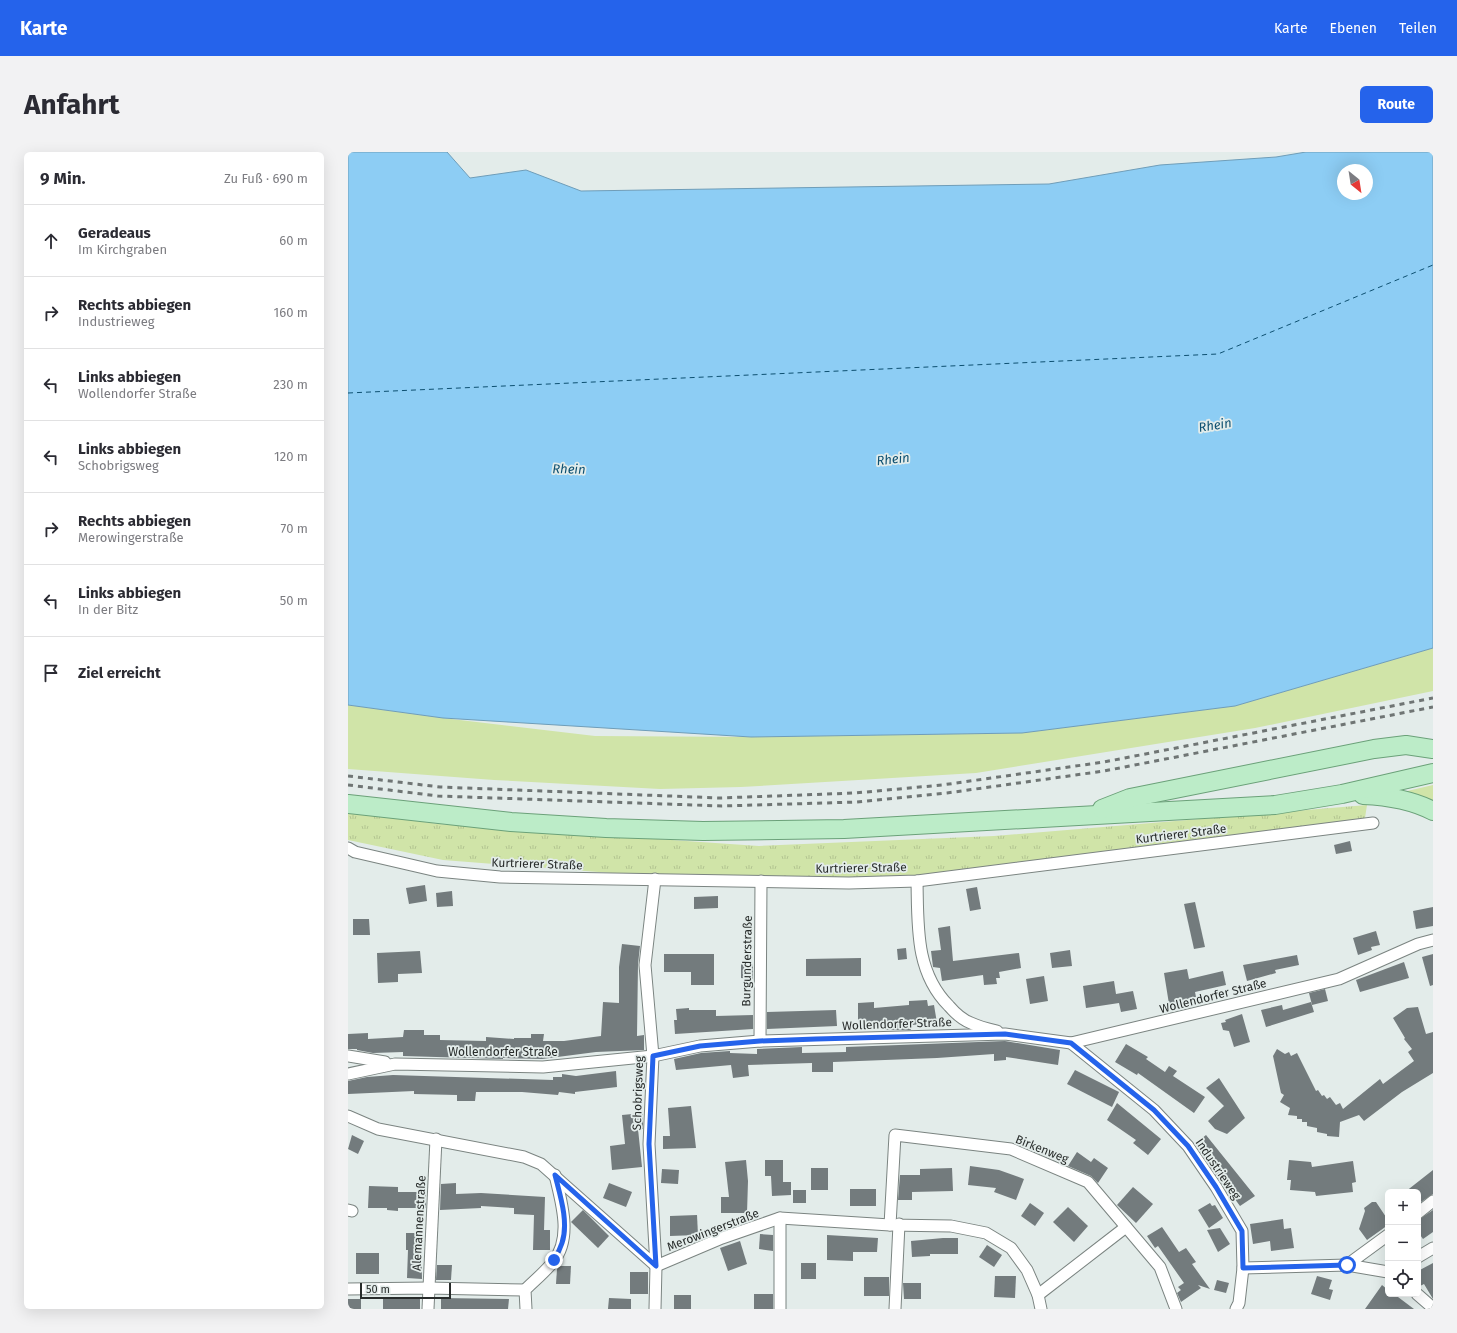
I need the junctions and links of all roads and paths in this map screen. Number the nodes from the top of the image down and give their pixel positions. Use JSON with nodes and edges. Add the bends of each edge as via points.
{"nodes":[{"id":1,"x":1433,"y":749,"type":"edge"},
{"id":2,"x":1433,"y":773,"type":"edge"},
{"id":3,"x":1342,"y":794,"type":"junction"},
{"id":4,"x":348,"y":804,"type":"edge"},
{"id":5,"x":1433,"y":810,"type":"edge"},
{"id":6,"x":1087,"y":815,"type":"junction"},
{"id":7,"x":1374,"y":823,"type":"dead end"},
{"id":8,"x":348,"y":848,"type":"edge"},
{"id":9,"x":655,"y":879,"type":"junction"},
{"id":10,"x":761,"y":880,"type":"junction"},
{"id":11,"x":917,"y":881,"type":"junction"},
{"id":12,"x":1433,"y":940,"type":"edge"},
{"id":13,"x":1005,"y":1034,"type":"junction"},
{"id":14,"x":760,"y":1041,"type":"junction"},
{"id":15,"x":1071,"y":1043,"type":"junction"},
{"id":16,"x":348,"y":1056,"type":"edge"},
{"id":17,"x":653,"y":1056,"type":"junction"},
{"id":18,"x":395,"y":1064,"type":"junction"},
{"id":19,"x":348,"y":1074,"type":"edge"},
{"id":20,"x":348,"y":1116,"type":"edge"},
{"id":21,"x":436,"y":1139,"type":"junction"},
{"id":22,"x":555,"y":1175,"type":"junction"},
{"id":23,"x":1433,"y":1202,"type":"edge"},
{"id":24,"x":1421,"y":1211,"type":"edge"},
{"id":25,"x":780,"y":1218,"type":"junction"},
{"id":26,"x":894,"y":1225,"type":"junction"},
{"id":27,"x":1126,"y":1227,"type":"junction"},
{"id":28,"x":1385,"y":1237,"type":"edge"},
{"id":29,"x":1433,"y":1248,"type":"edge"},
{"id":30,"x":1421,"y":1255,"type":"edge"},
{"id":31,"x":1347,"y":1265,"type":"junction"},
{"id":32,"x":656,"y":1266,"type":"junction"},
{"id":33,"x":1243,"y":1268,"type":"junction"},
{"id":34,"x":1385,"y":1271,"type":"edge"},
{"id":35,"x":428,"y":1288,"type":"junction"},
{"id":36,"x":348,"y":1289,"type":"edge"},
{"id":37,"x":525,"y":1290,"type":"junction"},
{"id":38,"x":1038,"y":1295,"type":"junction"},
{"id":39,"x":1420,"y":1297,"type":"edge"},
{"id":40,"x":1433,"y":1308,"type":"edge"},
{"id":41,"x":428,"y":1309,"type":"edge"},
{"id":42,"x":526,"y":1309,"type":"edge"},
{"id":43,"x":655,"y":1309,"type":"edge"},
{"id":44,"x":780,"y":1309,"type":"edge"},
{"id":45,"x":896,"y":1309,"type":"edge"},
{"id":46,"x":1041,"y":1309,"type":"edge"},
{"id":47,"x":1176,"y":1309,"type":"edge"},
{"id":48,"x":1236,"y":1309,"type":"edge"}],
"edges":[{"from":1,"to":6,"type":"main road","via":[[1391,747],[1130,798]]},
{"from":2,"to":3,"type":"main road"},
{"from":3,"to":5,"type":"main road","via":[[1389,798],[1419,804]]},
{"from":3,"to":6,"type":"main road","via":[[1275,805]]},
{"from":4,"to":6,"type":"main road","via":[[511,822],[703,831],[844,829]]},
{"from":7,"to":11,"type":"street","name":"Kurtrierer Straße"},
{"from":8,"to":9,"type":"street","name":"Kurtrierer Straße","via":[[354,852],[437,871],[500,877]]},
{"from":9,"to":10,"type":"street","name":"Kurtrierer Straße"},
{"from":9,"to":17,"type":"street","name":"Schobrigsweg","via":[[645,965]]},
{"from":10,"to":11,"type":"street","name":"Kurtrierer Straße","via":[[849,883]]},
{"from":10,"to":14,"type":"street","name":"Burgunderstraße"},
{"from":11,"to":13,"type":"street","via":[[919,936],[925,970],[942,1000],[970,1023]]},
{"from":12,"to":15,"type":"street","name":"Wollendorfer Straße","via":[[1418,944],[1339,979]]},
{"from":13,"to":14,"type":"street","name":"Wollendorfer Straße"},
{"from":13,"to":15,"type":"street","name":"Wollendorfer Straße"},
{"from":14,"to":17,"type":"street","name":"Wollendorfer Straße","via":[[700,1046]]},
{"from":15,"to":33,"type":"street","name":"Industrieweg","via":[[1154,1110],[1188,1146],[1242,1231]]},
{"from":16,"to":18,"type":"street"},
{"from":17,"to":18,"type":"street","name":"Wollendorfer Straße","via":[[543,1067]]},
{"from":17,"to":32,"type":"street","name":"Schobrigsweg","via":[[649,1144]]},
{"from":18,"to":19,"type":"street","name":"Wollendorfer Straße"},
{"from":20,"to":21,"type":"street","via":[[378,1129]]},
{"from":21,"to":22,"type":"street","via":[[524,1157],[541,1164]]},
{"from":21,"to":35,"type":"street","name":"Alemannenstraße"},
{"from":22,"to":32,"type":"street"},
{"from":22,"to":37,"type":"street","via":[[562,1207],[563,1242],[554,1260]]},
{"from":23,"to":24,"type":"street"},
{"from":25,"to":26,"type":"street","name":"Merowingerstraße"},
{"from":25,"to":32,"type":"street","name":"Merowingerstraße","via":[[722,1238]]},
{"from":25,"to":44,"type":"street"},
{"from":26,"to":27,"type":"street","name":"Birkenweg","via":[[895,1135],[1012,1148],[1088,1182]]},
{"from":26,"to":38,"type":"street","name":"Merowingerstraße","via":[[951,1226],[986,1233],[1011,1248],[1027,1270]]},
{"from":26,"to":45,"type":"street"},
{"from":27,"to":38,"type":"street"},
{"from":27,"to":47,"type":"street","name":"Birkenweg","via":[[1160,1267]]},
{"from":28,"to":31,"type":"street"},
{"from":29,"to":30,"type":"street"},
{"from":31,"to":33,"type":"street"},
{"from":31,"to":34,"type":"street"},
{"from":32,"to":43,"type":"street","name":"Schobrigsweg"},
{"from":33,"to":48,"type":"street","name":"Industrieweg"},
{"from":35,"to":36,"type":"street"},
{"from":35,"to":37,"type":"street"},
{"from":35,"to":41,"type":"street","name":"Alemannenstraße"},
{"from":37,"to":42,"type":"street"},
{"from":38,"to":46,"type":"street","name":"Merowingerstraße"},
{"from":39,"to":40,"type":"street"}]}
